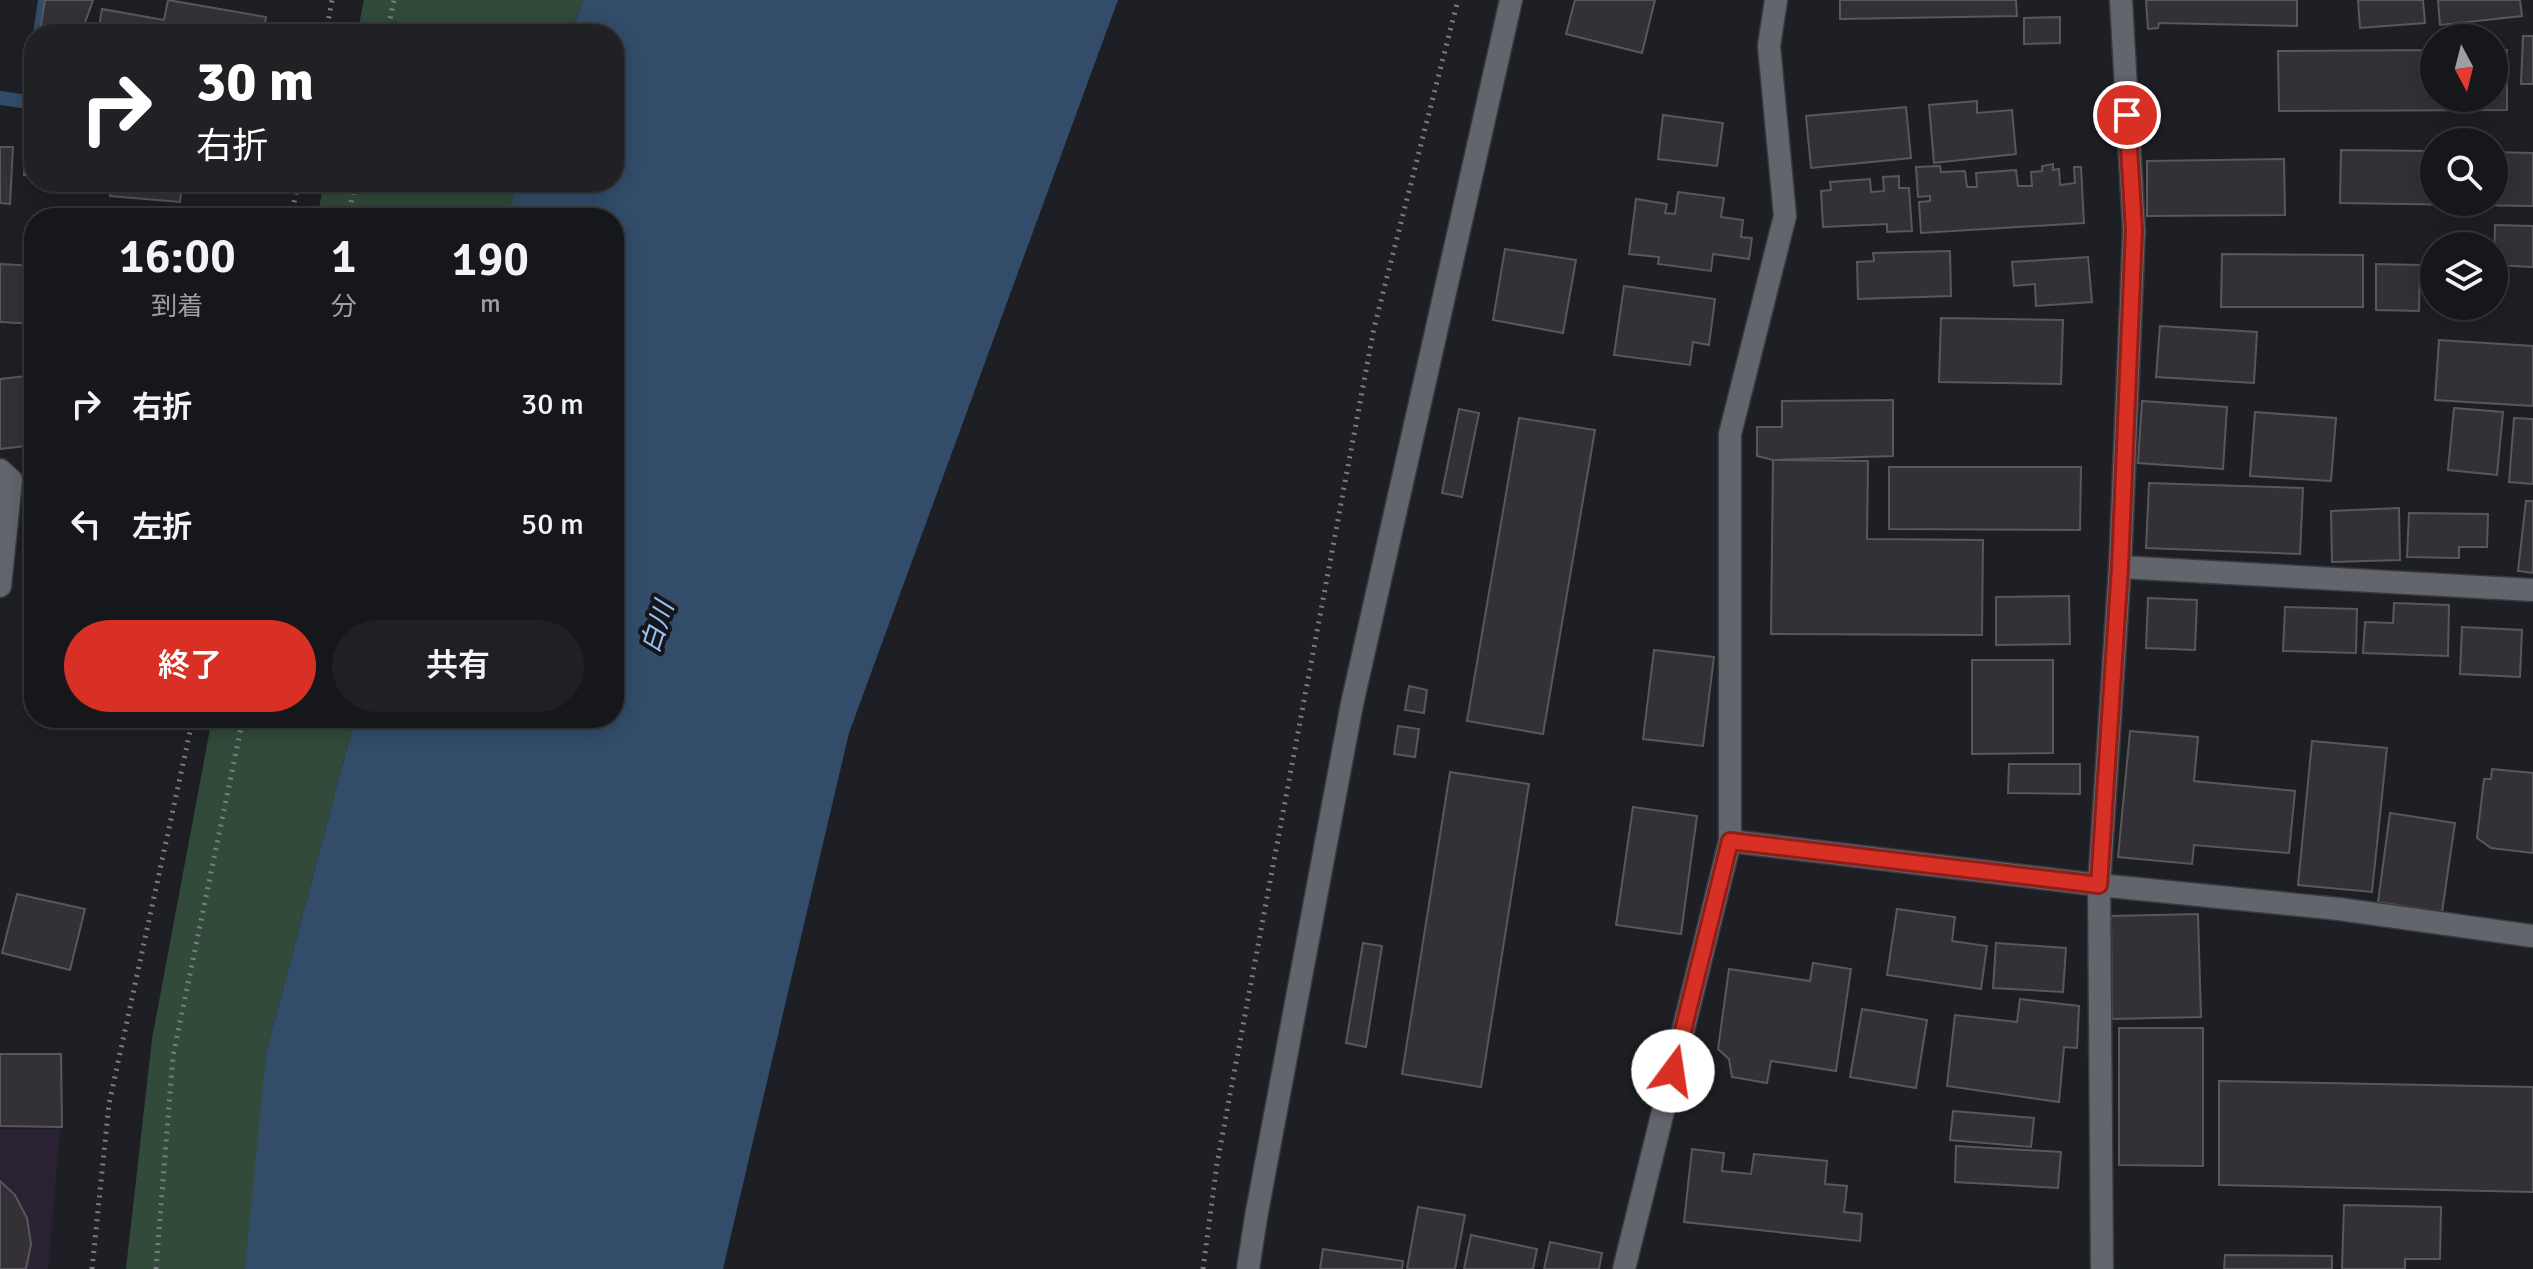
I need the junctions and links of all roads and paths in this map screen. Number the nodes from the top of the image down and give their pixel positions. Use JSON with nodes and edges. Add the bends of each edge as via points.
{"nodes":[{"id":1,"x":332,"y":0,"type":"edge"},
{"id":2,"x":394,"y":0,"type":"edge"},
{"id":3,"x":1458,"y":0,"type":"edge"},
{"id":4,"x":1511,"y":0,"type":"edge"},
{"id":5,"x":1776,"y":0,"type":"edge"},
{"id":6,"x":2121,"y":0,"type":"edge"},
{"id":7,"x":328,"y":24,"type":"edge"},
{"id":8,"x":389,"y":24,"type":"edge"},
{"id":9,"x":0,"y":470,"type":"edge"},
{"id":10,"x":2120,"y":567,"type":"junction"},
{"id":11,"x":0,"y":586,"type":"edge"},
{"id":12,"x":2533,"y":590,"type":"edge"},
{"id":13,"x":191,"y":728,"type":"edge"},
{"id":14,"x":241,"y":728,"type":"edge"},
{"id":15,"x":1730,"y":841,"type":"junction"},
{"id":16,"x":2099,"y":885,"type":"junction"},
{"id":17,"x":2533,"y":936,"type":"edge"},
{"id":18,"x":92,"y":1269,"type":"edge"},
{"id":19,"x":156,"y":1269,"type":"edge"},
{"id":20,"x":1203,"y":1269,"type":"edge"},
{"id":21,"x":1248,"y":1269,"type":"edge"},
{"id":22,"x":1624,"y":1269,"type":"edge"},
{"id":23,"x":2102,"y":1269,"type":"edge"}],
"edges":[{"from":1,"to":7,"type":"path"},
{"from":2,"to":8,"type":"path"},
{"from":3,"to":20,"type":"path","via":[[1374,328],[1217,1164]]},
{"from":4,"to":21,"type":"street","via":[[1352,704]]},
{"from":5,"to":15,"type":"street","via":[[1769,46],[1785,216],[1730,434]]},
{"from":6,"to":10,"type":"street","via":[[2134,230]]},
{"from":9,"to":11,"type":"street","via":[[11,480]]},
{"from":10,"to":12,"type":"street"},
{"from":10,"to":16,"type":"street"},
{"from":13,"to":18,"type":"path","via":[[109,1104]]},
{"from":14,"to":19,"type":"path","via":[[173,1056]]},
{"from":15,"to":16,"type":"street"},
{"from":15,"to":22,"type":"street"},
{"from":16,"to":17,"type":"street","via":[[2339,909]]},
{"from":16,"to":23,"type":"street"}]}
